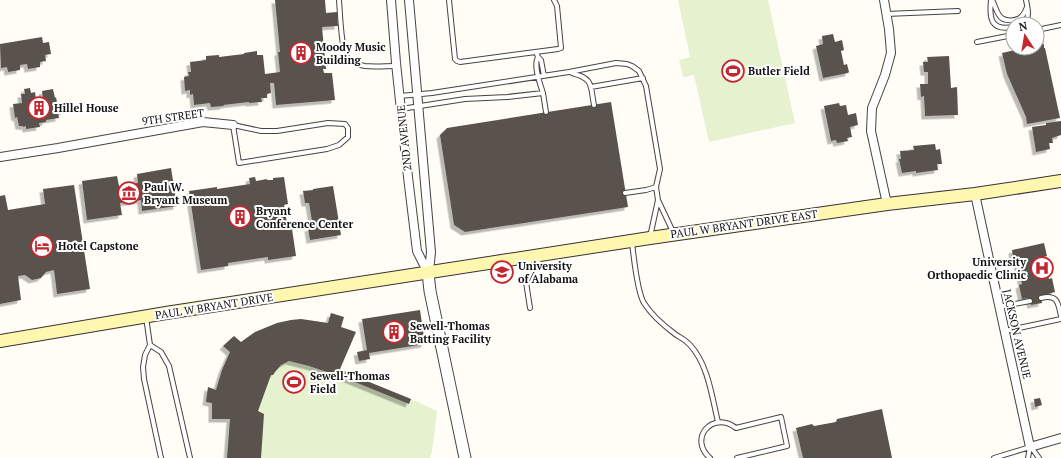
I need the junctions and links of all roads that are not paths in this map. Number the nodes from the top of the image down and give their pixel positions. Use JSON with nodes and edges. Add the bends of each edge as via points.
{"nodes":[{"id":1,"x":339,"y":0,"type":"edge"},
{"id":2,"x":391,"y":0,"type":"edge"},
{"id":3,"x":409,"y":0,"type":"edge"},
{"id":4,"x":449,"y":0,"type":"edge"},
{"id":5,"x":554,"y":0,"type":"edge"},
{"id":6,"x":884,"y":0,"type":"edge"},
{"id":7,"x":991,"y":0,"type":"edge"},
{"id":8,"x":1026,"y":0,"type":"edge"},
{"id":9,"x":1027,"y":7,"type":"junction"},
{"id":10,"x":958,"y":11,"type":"dead end"},
{"id":11,"x":886,"y":14,"type":"junction"},
{"id":12,"x":1027,"y":16,"type":"edge"},
{"id":13,"x":1061,"y":25,"type":"edge"},
{"id":14,"x":1045,"y":28,"type":"edge"},
{"id":15,"x":1005,"y":29,"type":"edge"},
{"id":16,"x":1005,"y":37,"type":"edge"},
{"id":17,"x":977,"y":42,"type":"dead end"},
{"id":18,"x":538,"y":55,"type":"junction"},
{"id":19,"x":397,"y":66,"type":"junction"},
{"id":20,"x":569,"y":72,"type":"junction"},
{"id":21,"x":544,"y":76,"type":"junction"},
{"id":22,"x":538,"y":77,"type":"junction"},
{"id":23,"x":643,"y":78,"type":"junction"},
{"id":24,"x":591,"y":87,"type":"junction"},
{"id":25,"x":543,"y":92,"type":"junction"},
{"id":26,"x":418,"y":94,"type":"junction"},
{"id":27,"x":400,"y":96,"type":"junction"},
{"id":28,"x":594,"y":105,"type":"dead end"},
{"id":29,"x":419,"y":107,"type":"junction"},
{"id":30,"x":401,"y":109,"type":"junction"},
{"id":31,"x":546,"y":112,"type":"dead end"},
{"id":32,"x":233,"y":125,"type":"junction"},
{"id":33,"x":0,"y":157,"type":"edge"},
{"id":34,"x":1061,"y":181,"type":"edge"},
{"id":35,"x":656,"y":187,"type":"junction"},
{"id":36,"x":626,"y":193,"type":"dead end"},
{"id":37,"x":976,"y":194,"type":"junction"},
{"id":38,"x":658,"y":200,"type":"junction"},
{"id":39,"x":887,"y":204,"type":"junction"},
{"id":40,"x":674,"y":234,"type":"junction"},
{"id":41,"x":650,"y":238,"type":"junction"},
{"id":42,"x":632,"y":241,"type":"junction"},
{"id":43,"x":542,"y":255,"type":"junction"},
{"id":44,"x":428,"y":273,"type":"junction"},
{"id":45,"x":1041,"y":298,"type":"dead end"},
{"id":46,"x":1030,"y":301,"type":"dead end"},
{"id":47,"x":999,"y":307,"type":"junction"},
{"id":48,"x":530,"y":308,"type":"dead end"},
{"id":49,"x":146,"y":317,"type":"junction"},
{"id":50,"x":1061,"y":317,"type":"edge"},
{"id":51,"x":1004,"y":331,"type":"junction"},
{"id":52,"x":0,"y":341,"type":"edge"},
{"id":53,"x":150,"y":345,"type":"junction"},
{"id":54,"x":718,"y":422,"type":"junction"},
{"id":55,"x":1061,"y":438,"type":"edge"},
{"id":56,"x":1030,"y":447,"type":"junction"},
{"id":57,"x":463,"y":455,"type":"edge"},
{"id":58,"x":161,"y":458,"type":"edge"},
{"id":59,"x":190,"y":458,"type":"edge"},
{"id":60,"x":710,"y":458,"type":"edge"},
{"id":61,"x":737,"y":458,"type":"edge"},
{"id":62,"x":994,"y":458,"type":"edge"},
{"id":63,"x":1028,"y":458,"type":"edge"},
{"id":64,"x":1039,"y":458,"type":"edge"}],
"edges":[{"from":1,"to":19,"type":"lane","via":[[343,45],[350,60],[364,66]]},
{"from":2,"to":19,"type":"street","name":"2ND AVENUE"},
{"from":3,"to":26,"type":"street","name":"2ND AVENUE"},
{"from":4,"to":18,"type":"lane","via":[[457,61]]},
{"from":5,"to":18,"type":"lane","via":[[557,6],[561,48]]},
{"from":6,"to":11,"type":"street"},
{"from":7,"to":9,"type":"lane","via":[[1002,19],[1022,17]]},
{"from":7,"to":15,"type":"lane","via":[[990,9],[994,25]]},
{"from":8,"to":9,"type":"lane"},
{"from":9,"to":12,"type":"lane"},
{"from":10,"to":11,"type":"lane"},
{"from":11,"to":39,"type":"street","via":[[892,52],[872,108],[871,131]]},
{"from":13,"to":14,"type":"lane"},
{"from":16,"to":17,"type":"lane"},
{"from":18,"to":21,"type":"lane"},
{"from":18,"to":22,"type":"lane"},
{"from":19,"to":27,"type":"street","name":"2ND AVENUE"},
{"from":20,"to":21,"type":"lane"},
{"from":20,"to":23,"type":"lane","via":[[627,64],[639,71]]},
{"from":20,"to":24,"type":"lane","via":[[582,75]]},
{"from":21,"to":22,"type":"lane"},
{"from":22,"to":25,"type":"lane"},
{"from":22,"to":26,"type":"lane"},
{"from":23,"to":24,"type":"lane"},
{"from":23,"to":35,"type":"lane","via":[[660,169]]},
{"from":24,"to":28,"type":"lane"},
{"from":25,"to":29,"type":"lane","via":[[464,99]]},
{"from":25,"to":31,"type":"lane"},
{"from":26,"to":27,"type":"lane"},
{"from":26,"to":29,"type":"street","name":"2ND AVENUE"},
{"from":27,"to":30,"type":"street","name":"2ND AVENUE"},
{"from":29,"to":30,"type":"lane"},
{"from":29,"to":44,"type":"street","name":"2ND AVENUE","via":[[431,252]]},
{"from":30,"to":44,"type":"street","name":"2ND AVENUE","via":[[417,251]]},
{"from":32,"to":32,"type":"lane","name":"9TH STREET","via":[[239,163],[327,149],[340,145],[348,137],[348,128],[345,124],[338,123],[278,131],[261,131]]},
{"from":32,"to":33,"type":"street","name":"9TH STREET","via":[[203,122]]},
{"from":34,"to":37,"type":"main road","name":"PAUL W BRYANT DRIVE EAST"},
{"from":35,"to":36,"type":"lane"},
{"from":35,"to":38,"type":"lane"},
{"from":37,"to":39,"type":"main road","name":"PAUL W BRYANT DRIVE EAST"},
{"from":37,"to":47,"type":"street","name":"JACKSON AVENUE"},
{"from":38,"to":40,"type":"lane"},
{"from":38,"to":41,"type":"lane"},
{"from":39,"to":40,"type":"main road","name":"PAUL W BRYANT DRIVE EAST"},
{"from":40,"to":41,"type":"main road","name":"PAUL W BRYANT DRIVE EAST"},
{"from":41,"to":42,"type":"main road","name":"PAUL W BRYANT DRIVE EAST"},
{"from":42,"to":43,"type":"main road","name":"PAUL W BRYANT DRIVE EAST"},
{"from":42,"to":54,"type":"lane","via":[[644,302],[657,319],[690,345],[706,372]]},
{"from":43,"to":44,"type":"main road","name":"PAUL W BRYANT DRIVE EAST"},
{"from":43,"to":48,"type":"lane","via":[[526,282]]},
{"from":44,"to":49,"type":"main road","name":"PAUL W BRYANT DRIVE"},
{"from":44,"to":57,"type":"street","name":"2ND AVENUE"},
{"from":45,"to":50,"type":"lane","via":[[1056,299]]},
{"from":46,"to":47,"type":"lane"},
{"from":47,"to":51,"type":"street","name":"JACKSON AVENUE"},
{"from":49,"to":52,"type":"main road","name":"PAUL W BRYANT DRIVE"},
{"from":49,"to":53,"type":"lane"},
{"from":50,"to":51,"type":"lane"},
{"from":51,"to":56,"type":"street","name":"JACKSON AVENUE"},
{"from":53,"to":58,"type":"lane","via":[[145,355],[144,379]]},
{"from":53,"to":59,"type":"lane","via":[[161,352],[169,366]]},
{"from":54,"to":60,"type":"lane","via":[[706,428],[701,440],[705,453]]},
{"from":54,"to":61,"type":"lane","via":[[736,428],[781,417],[787,446]]},
{"from":55,"to":56,"type":"street"},
{"from":56,"to":62,"type":"lane"},
{"from":56,"to":63,"type":"lane"},
{"from":56,"to":64,"type":"lane"}]}
